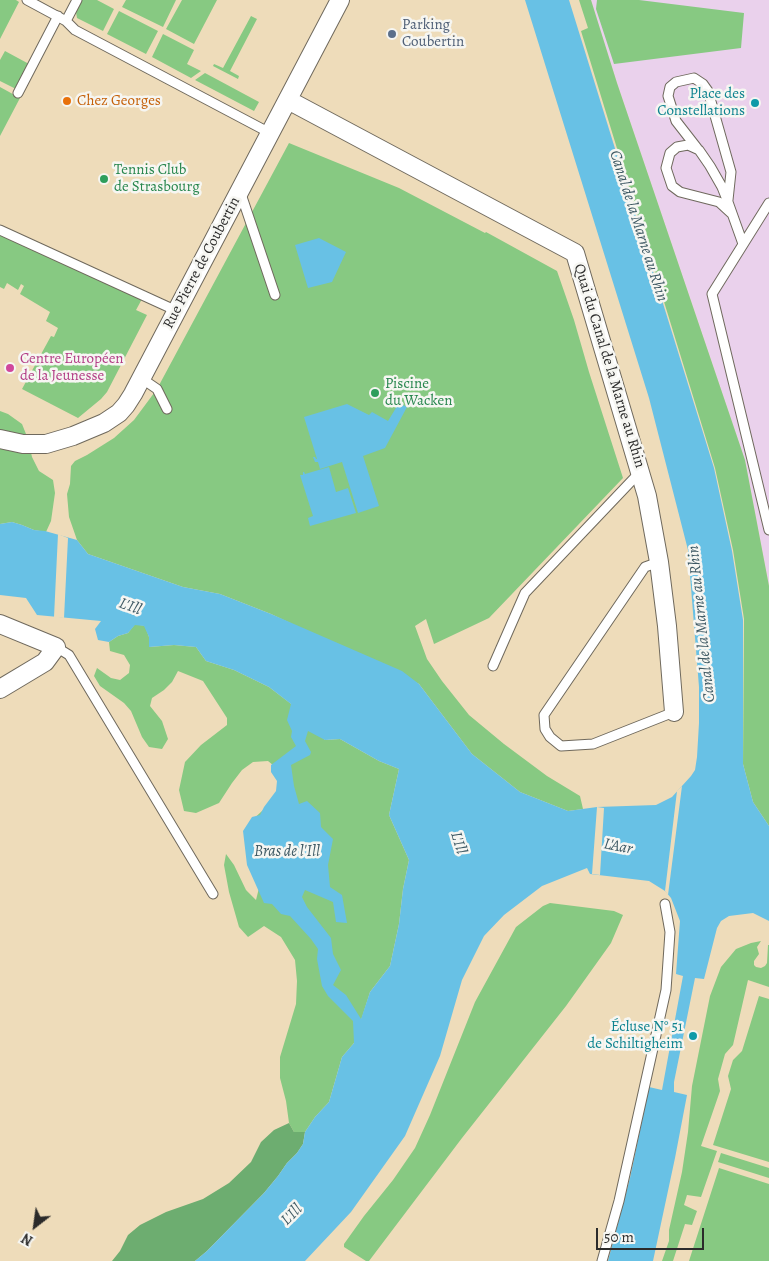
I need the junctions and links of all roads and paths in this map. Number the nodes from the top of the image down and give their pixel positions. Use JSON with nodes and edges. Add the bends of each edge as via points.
{"nodes":[{"id":1,"x":27,"y":0,"type":"edge"},
{"id":2,"x":77,"y":0,"type":"edge"},
{"id":3,"x":340,"y":0,"type":"edge"},
{"id":4,"x":62,"y":18,"type":"junction"},
{"id":5,"x":18,"y":93,"type":"dead end"},
{"id":6,"x":288,"y":100,"type":"junction"},
{"id":7,"x":270,"y":133,"type":"junction"},
{"id":8,"x":699,"y":150,"type":"junction"},
{"id":9,"x":240,"y":191,"type":"junction"},
{"id":10,"x":728,"y":202,"type":"junction"},
{"id":11,"x":769,"y":203,"type":"edge"},
{"id":12,"x":732,"y":214,"type":"junction"},
{"id":13,"x":0,"y":230,"type":"edge"},
{"id":14,"x":744,"y":244,"type":"junction"},
{"id":15,"x":275,"y":295,"type":"dead end"},
{"id":16,"x":177,"y":311,"type":"junction"},
{"id":17,"x":142,"y":378,"type":"junction"},
{"id":18,"x":167,"y":409,"type":"dead end"},
{"id":19,"x":0,"y":439,"type":"edge"},
{"id":20,"x":640,"y":472,"type":"junction"},
{"id":21,"x":769,"y":530,"type":"edge"},
{"id":22,"x":659,"y":562,"type":"junction"},
{"id":23,"x":0,"y":624,"type":"edge"},
{"id":24,"x":56,"y":647,"type":"junction"},
{"id":25,"x":493,"y":666,"type":"dead end"},
{"id":26,"x":0,"y":689,"type":"edge"},
{"id":27,"x":674,"y":712,"type":"joint"},
{"id":28,"x":213,"y":894,"type":"dead end"},
{"id":29,"x":665,"y":904,"type":"dead end"},
{"id":30,"x":602,"y":1261,"type":"edge"}],
"edges":[{"from":1,"to":4,"type":"lane"},
{"from":2,"to":4,"type":"lane"},
{"from":3,"to":6,"type":"street","name":"Rue Pierre de Coubertin"},
{"from":4,"to":5,"type":"lane"},
{"from":4,"to":7,"type":"lane","via":[[75,30]]},
{"from":6,"to":7,"type":"street","name":"Rue Pierre de Coubertin"},
{"from":6,"to":20,"type":"street","name":"Quai du Canal de la Marne au Rhin","via":[[574,253]]},
{"from":7,"to":9,"type":"street","name":"Rue Pierre de Coubertin"},
{"from":8,"to":10,"type":"lane"},
{"from":8,"to":10,"type":"lane","via":[[676,122],[668,96],[670,87],[676,82],[694,78],[708,91],[731,172]]},
{"from":8,"to":12,"type":"lane","via":[[688,145],[677,147],[670,153],[666,168],[672,186],[680,192],[719,202]]},
{"from":9,"to":15,"type":"lane"},
{"from":9,"to":16,"type":"street","name":"Rue Pierre de Coubertin"},
{"from":10,"to":12,"type":"lane"},
{"from":11,"to":14,"type":"lane"},
{"from":12,"to":14,"type":"lane"},
{"from":13,"to":16,"type":"lane"},
{"from":14,"to":21,"type":"lane","via":[[712,294]]},
{"from":16,"to":17,"type":"street","name":"Rue Pierre de Coubertin"},
{"from":17,"to":18,"type":"lane","via":[[157,389]]},
{"from":17,"to":19,"type":"street","name":"Rue Pierre de Coubertin","via":[[119,413],[104,423],[46,444]]},
{"from":20,"to":22,"type":"street","name":"Quai du Canal de la Marne au Rhin"},
{"from":20,"to":25,"type":"lane","via":[[525,593]]},
{"from":22,"to":27,"type":"street","name":"Quai du Canal de la Marne au Rhin"},
{"from":22,"to":27,"type":"lane","via":[[645,567],[639,575],[544,715],[544,728],[561,746],[593,744]]},
{"from":23,"to":24,"type":"street"},
{"from":24,"to":26,"type":"street","via":[[45,662]]},
{"from":24,"to":28,"type":"lane","via":[[69,655]]},
{"from":29,"to":30,"type":"lane","via":[[670,942],[666,990],[619,1201]]}]}
